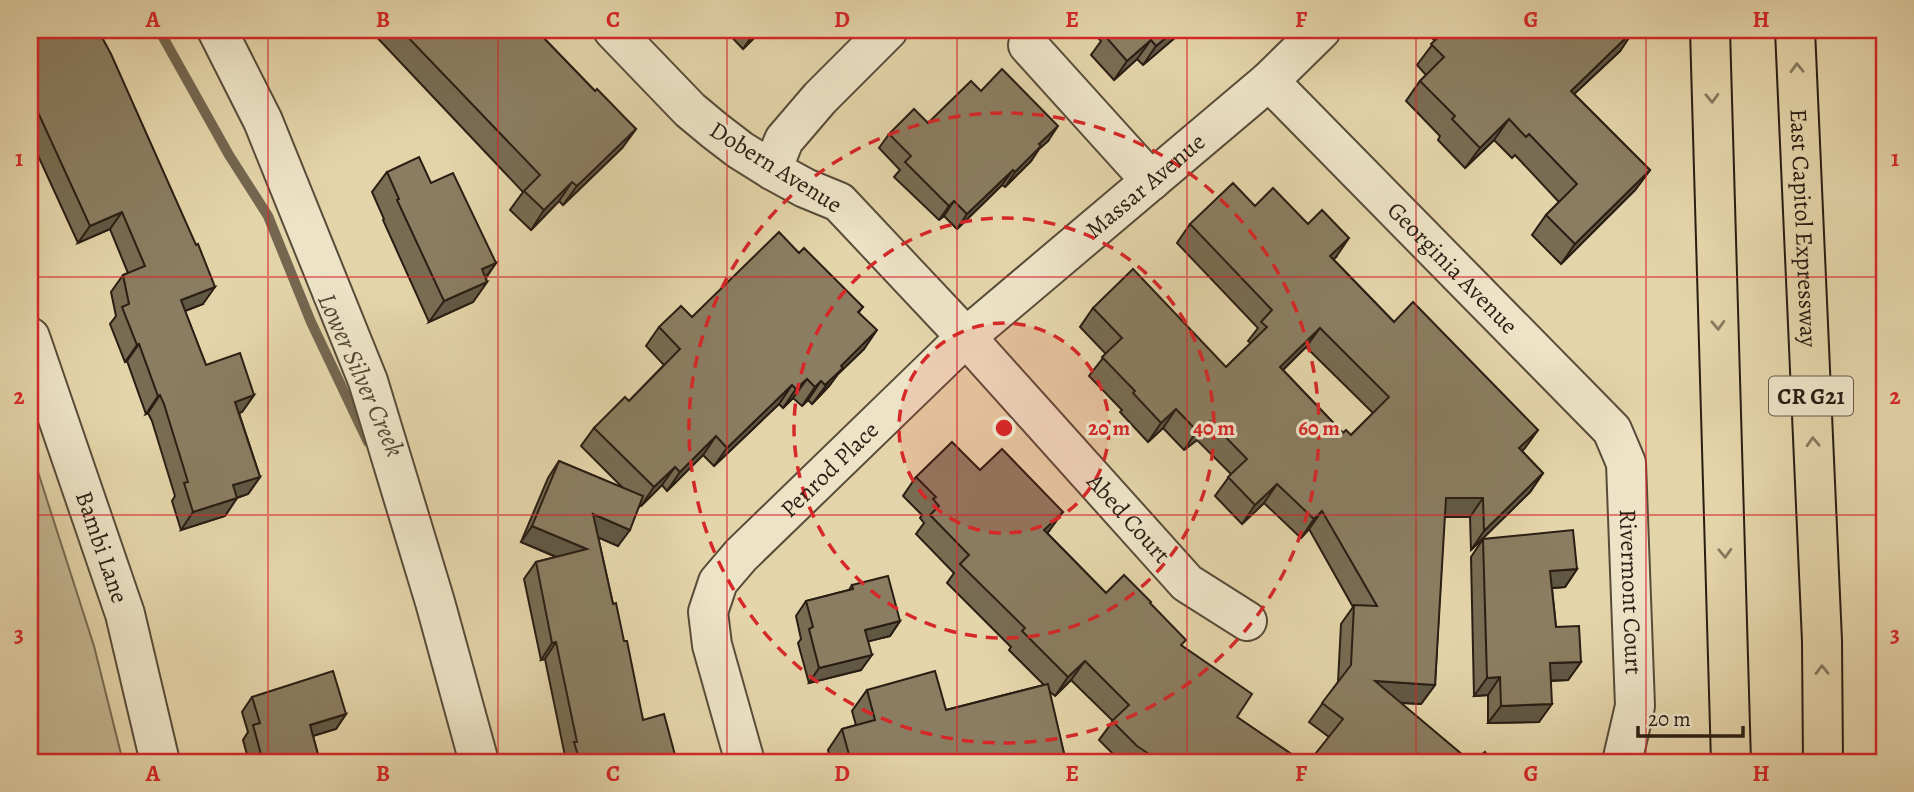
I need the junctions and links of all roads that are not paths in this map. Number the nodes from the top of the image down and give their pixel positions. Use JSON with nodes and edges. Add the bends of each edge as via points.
{"nodes":[{"id":1,"x":217,"y":30,"type":"edge"},
{"id":2,"x":613,"y":30,"type":"edge"},
{"id":3,"x":888,"y":30,"type":"edge"},
{"id":4,"x":1321,"y":30,"type":"edge"},
{"id":5,"x":1710,"y":30,"type":"edge"},
{"id":6,"x":1795,"y":30,"type":"edge"},
{"id":7,"x":1028,"y":45,"type":"dead end"},
{"id":8,"x":1269,"y":81,"type":"junction"},
{"id":9,"x":772,"y":170,"type":"junction"},
{"id":10,"x":1151,"y":181,"type":"junction"},
{"id":11,"x":30,"y":337,"type":"edge"},
{"id":12,"x":966,"y":337,"type":"junction"},
{"id":13,"x":1626,"y":463,"type":"joint"},
{"id":14,"x":1247,"y":621,"type":"dead end"},
{"id":15,"x":160,"y":762,"type":"edge"},
{"id":16,"x":480,"y":762,"type":"edge"},
{"id":17,"x":745,"y":762,"type":"edge"},
{"id":18,"x":1622,"y":762,"type":"edge"},
{"id":19,"x":1731,"y":762,"type":"edge"},
{"id":20,"x":1823,"y":762,"type":"edge"}],
"edges":[{"from":1,"to":16,"type":"street","via":[[263,121],[368,381]]},
{"from":2,"to":9,"type":"street","name":"Dobern Avenue","via":[[690,110]]},
{"from":3,"to":9,"type":"street","via":[[783,140]]},
{"from":4,"to":8,"type":"street","name":"Massar Avenue"},
{"from":5,"to":19,"type":"highway","one_way":true},
{"from":20,"to":6,"type":"highway","name":"East Capitol Expressway","number":"CR G21","one_way":true},
{"from":7,"to":10,"type":"street"},
{"from":8,"to":10,"type":"street","name":"Massar Avenue"},
{"from":8,"to":13,"type":"street","name":"Georginia Avenue","via":[[1612,430]]},
{"from":9,"to":12,"type":"street","name":"Dobern Avenue","via":[[839,202]]},
{"from":10,"to":12,"type":"street","name":"Massar Avenue"},
{"from":11,"to":15,"type":"street","name":"Bambi Lane","via":[[125,614]]},
{"from":12,"to":14,"type":"street","name":"Abed Court","via":[[1187,583]]},
{"from":12,"to":17,"type":"street","name":"Penrod Place","via":[[718,582],[708,612],[712,645]]},
{"from":13,"to":18,"type":"street","name":"Rivermont Court","via":[[1635,706]]}]}
